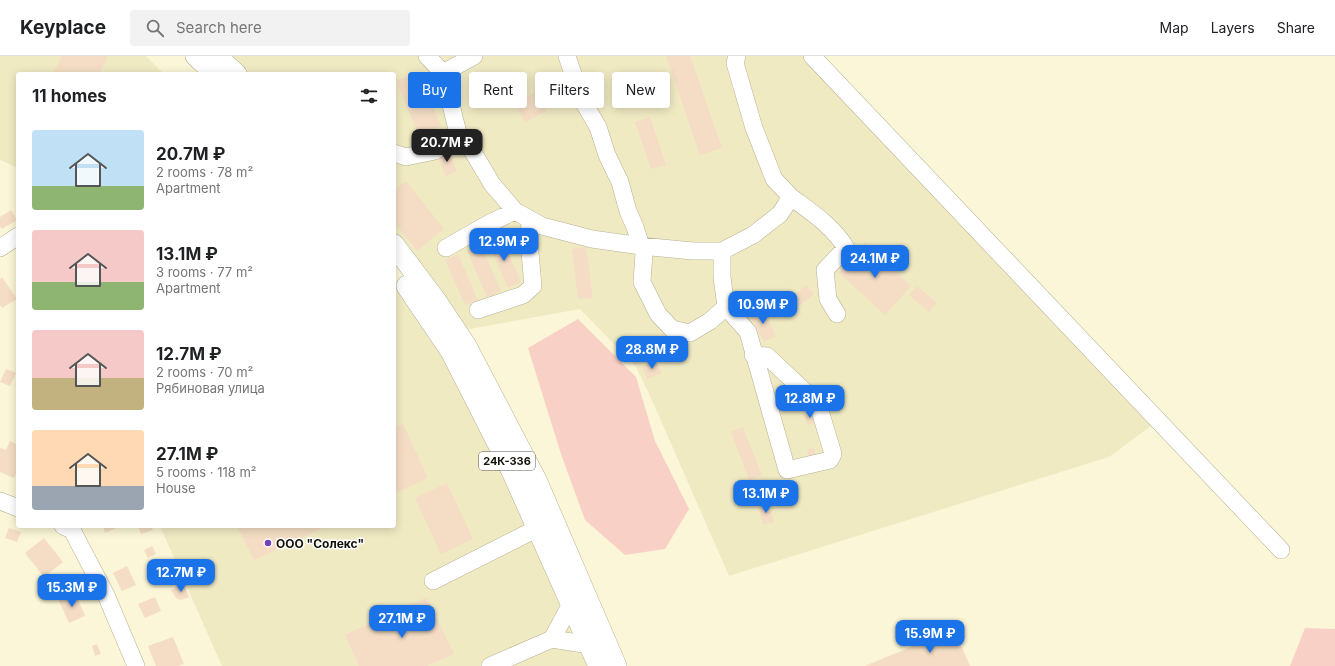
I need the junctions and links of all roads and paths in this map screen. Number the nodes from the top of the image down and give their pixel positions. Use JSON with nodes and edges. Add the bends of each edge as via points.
{"nodes":[{"id":1,"x":196,"y":56,"type":"edge"},
{"id":2,"x":216,"y":56,"type":"edge"},
{"id":3,"x":427,"y":56,"type":"edge"},
{"id":4,"x":474,"y":56,"type":"edge"},
{"id":5,"x":567,"y":56,"type":"edge"},
{"id":6,"x":737,"y":56,"type":"edge"},
{"id":7,"x":812,"y":56,"type":"edge"},
{"id":8,"x":214,"y":72,"type":"edge"},
{"id":9,"x":234,"y":72,"type":"edge"},
{"id":10,"x":442,"y":72,"type":"edge"},
{"id":11,"x":445,"y":72,"type":"edge"},
{"id":12,"x":452,"y":108,"type":"edge"},
{"id":13,"x":458,"y":132,"type":"junction"},
{"id":14,"x":396,"y":154,"type":"edge"},
{"id":15,"x":791,"y":197,"type":"junction"},
{"id":16,"x":515,"y":211,"type":"junction"},
{"id":17,"x":530,"y":220,"type":"junction"},
{"id":18,"x":16,"y":237,"type":"edge"},
{"id":19,"x":641,"y":246,"type":"junction"},
{"id":20,"x":0,"y":248,"type":"edge"},
{"id":21,"x":396,"y":248,"type":"edge"},
{"id":22,"x":446,"y":248,"type":"dead end"},
{"id":23,"x":722,"y":250,"type":"junction"},
{"id":24,"x":396,"y":270,"type":"edge"},
{"id":25,"x":726,"y":307,"type":"junction"},
{"id":26,"x":478,"y":310,"type":"dead end"},
{"id":27,"x":837,"y":314,"type":"dead end"},
{"id":28,"x":754,"y":355,"type":"junction"},
{"id":29,"x":0,"y":501,"type":"edge"},
{"id":30,"x":16,"y":507,"type":"edge"},
{"id":31,"x":68,"y":528,"type":"edge"},
{"id":32,"x":538,"y":528,"type":"junction"},
{"id":33,"x":1281,"y":550,"type":"dead end"},
{"id":34,"x":433,"y":581,"type":"dead end"},
{"id":35,"x":571,"y":604,"type":"junction"},
{"id":36,"x":552,"y":639,"type":"junction"},
{"id":37,"x":590,"y":645,"type":"junction"},
{"id":38,"x":136,"y":666,"type":"edge"},
{"id":39,"x":490,"y":666,"type":"edge"},
{"id":40,"x":599,"y":666,"type":"edge"},
{"id":41,"x":616,"y":666,"type":"edge"}],
"edges":[{"from":1,"to":8,"type":"main road"},
{"from":2,"to":9,"type":"main road"},
{"from":3,"to":10,"type":"street"},
{"from":4,"to":11,"type":"street"},
{"from":5,"to":19,"type":"street","via":[[582,98],[598,127],[607,155],[620,182]]},
{"from":6,"to":15,"type":"street","via":[[735,63],[754,128],[774,179]]},
{"from":7,"to":33,"type":"street"},
{"from":12,"to":13,"type":"street"},
{"from":13,"to":14,"type":"street","via":[[435,150],[406,157]]},
{"from":13,"to":16,"type":"street","via":[[492,184]]},
{"from":15,"to":23,"type":"street","via":[[780,214],[753,235]]},
{"from":15,"to":27,"type":"street","via":[[817,216],[838,236],[846,248],[825,270],[828,299]]},
{"from":16,"to":17,"type":"street"},
{"from":16,"to":22,"type":"street"},
{"from":17,"to":19,"type":"street","via":[[542,226],[592,239]]},
{"from":17,"to":26,"type":"street","via":[[529,241],[534,286],[523,295]]},
{"from":18,"to":20,"type":"street"},
{"from":19,"to":23,"type":"street","via":[[693,251]]},
{"from":19,"to":25,"type":"street","via":[[644,253],[642,282],[658,314],[672,329],[690,332],[710,322]]},
{"from":21,"to":41,"type":"main road","number":"24К-336","via":[[466,346],[536,480]]},
{"from":23,"to":25,"type":"street"},
{"from":24,"to":32,"type":"main road","number":"24К-336","via":[[451,351]]},
{"from":25,"to":28,"type":"street","via":[[748,332]]},
{"from":28,"to":28,"type":"street","via":[[787,470],[830,460],[833,454],[818,404],[767,356]]},
{"from":29,"to":30,"type":"street"},
{"from":31,"to":38,"type":"street","via":[[72,530],[106,595]]},
{"from":32,"to":34,"type":"street"},
{"from":32,"to":35,"type":"main road","number":"24К-336"},
{"from":35,"to":36,"type":"street"},
{"from":35,"to":37,"type":"main road","number":"24К-336"},
{"from":36,"to":37,"type":"street"},
{"from":36,"to":39,"type":"street"},
{"from":37,"to":40,"type":"main road","number":"24К-336"}]}
